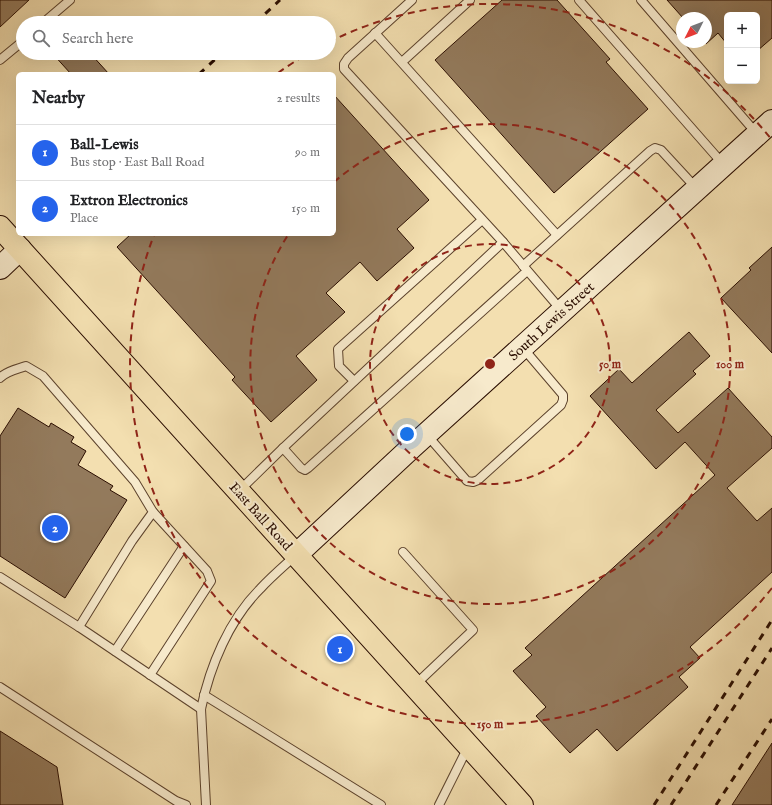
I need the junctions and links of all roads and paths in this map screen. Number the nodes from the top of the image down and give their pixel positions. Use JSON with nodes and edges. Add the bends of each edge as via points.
{"nodes":[{"id":1,"x":70,"y":0,"type":"edge"},
{"id":2,"x":412,"y":0,"type":"edge"},
{"id":3,"x":470,"y":0,"type":"edge"},
{"id":4,"x":579,"y":0,"type":"edge"},
{"id":5,"x":641,"y":0,"type":"edge"},
{"id":6,"x":51,"y":16,"type":"edge"},
{"id":7,"x":375,"y":33,"type":"junction"},
{"id":8,"x":16,"y":46,"type":"edge"},
{"id":9,"x":0,"y":60,"type":"edge"},
{"id":10,"x":402,"y":62,"type":"junction"},
{"id":11,"x":765,"y":128,"type":"edge"},
{"id":12,"x":724,"y":165,"type":"junction"},
{"id":13,"x":697,"y":189,"type":"junction"},
{"id":14,"x":482,"y":220,"type":"junction"},
{"id":15,"x":0,"y":227,"type":"edge"},
{"id":16,"x":557,"y":235,"type":"junction"},
{"id":17,"x":503,"y":242,"type":"junction"},
{"id":18,"x":20,"y":250,"type":"junction"},
{"id":19,"x":0,"y":268,"type":"edge"},
{"id":20,"x":525,"y":269,"type":"junction"},
{"id":21,"x":562,"y":312,"type":"junction"},
{"id":22,"x":523,"y":347,"type":"junction"},
{"id":23,"x":0,"y":378,"type":"edge"},
{"id":24,"x":354,"y":381,"type":"junction"},
{"id":25,"x":426,"y":434,"type":"junction"},
{"id":26,"x":283,"y":448,"type":"junction"},
{"id":27,"x":239,"y":491,"type":"junction"},
{"id":28,"x":153,"y":512,"type":"junction"},
{"id":29,"x":184,"y":546,"type":"junction"},
{"id":30,"x":403,"y":552,"type":"dead end"},
{"id":31,"x":296,"y":554,"type":"junction"},
{"id":32,"x":0,"y":577,"type":"edge"},
{"id":33,"x":79,"y":627,"type":"junction"},
{"id":34,"x":115,"y":651,"type":"junction"},
{"id":35,"x":150,"y":675,"type":"junction"},
{"id":36,"x":414,"y":686,"type":"junction"},
{"id":37,"x":0,"y":687,"type":"edge"},
{"id":38,"x":204,"y":695,"type":"junction"},
{"id":39,"x":201,"y":709,"type":"junction"},
{"id":40,"x":469,"y":746,"type":"junction"},
{"id":41,"x":186,"y":805,"type":"edge"},
{"id":42,"x":206,"y":805,"type":"edge"},
{"id":43,"x":381,"y":805,"type":"edge"},
{"id":44,"x":439,"y":805,"type":"edge"},
{"id":45,"x":522,"y":805,"type":"edge"}],
"edges":[{"from":1,"to":6,"type":"lane"},
{"from":2,"to":7,"type":"lane"},
{"from":3,"to":10,"type":"lane"},
{"from":4,"to":12,"type":"lane"},
{"from":5,"to":11,"type":"lane"},
{"from":7,"to":10,"type":"lane"},
{"from":7,"to":14,"type":"lane","via":[[348,58],[344,70]]},
{"from":8,"to":9,"type":"lane"},
{"from":10,"to":16,"type":"lane"},
{"from":11,"to":12,"type":"main road","name":"South Lewis Street"},
{"from":12,"to":13,"type":"main road","name":"South Lewis Street"},
{"from":13,"to":16,"type":"lane","via":[[660,150],[655,148]]},
{"from":13,"to":21,"type":"main road","name":"South Lewis Street"},
{"from":14,"to":17,"type":"lane"},
{"from":14,"to":24,"type":"lane","via":[[338,349],[339,366]]},
{"from":15,"to":18,"type":"main road","name":"East Ball Road"},
{"from":16,"to":20,"type":"lane"},
{"from":17,"to":20,"type":"lane"},
{"from":17,"to":24,"type":"lane"},
{"from":18,"to":19,"type":"main road"},
{"from":18,"to":27,"type":"main road","name":"East Ball Road"},
{"from":20,"to":21,"type":"lane"},
{"from":20,"to":26,"type":"lane","via":[[308,468],[301,468]]},
{"from":21,"to":22,"type":"main road","name":"South Lewis Street"},
{"from":22,"to":25,"type":"main road","name":"South Lewis Street"},
{"from":22,"to":25,"type":"lane","via":[[563,395],[563,400],[478,480],[467,480]]},
{"from":23,"to":28,"type":"lane","via":[[26,366],[43,376],[135,482]]},
{"from":24,"to":26,"type":"lane"},
{"from":25,"to":31,"type":"main road","name":"South Lewis Street"},
{"from":26,"to":27,"type":"lane"},
{"from":27,"to":31,"type":"main road","name":"East Ball Road"},
{"from":28,"to":29,"type":"lane"},
{"from":28,"to":33,"type":"lane"},
{"from":29,"to":34,"type":"lane"},
{"from":29,"to":35,"type":"lane","via":[[208,571],[211,581]]},
{"from":30,"to":36,"type":"lane","via":[[473,630]]},
{"from":31,"to":36,"type":"main road","name":"East Ball Road"},
{"from":31,"to":38,"type":"lane","via":[[242,609],[219,652]]},
{"from":32,"to":33,"type":"lane"},
{"from":33,"to":34,"type":"lane"},
{"from":34,"to":35,"type":"lane"},
{"from":35,"to":39,"type":"lane"},
{"from":36,"to":40,"type":"main road","name":"East Ball Road"},
{"from":37,"to":41,"type":"lane"},
{"from":38,"to":39,"type":"lane"},
{"from":38,"to":43,"type":"lane"},
{"from":39,"to":42,"type":"lane"},
{"from":40,"to":44,"type":"lane"},
{"from":40,"to":45,"type":"main road","name":"East Ball Road"}]}
